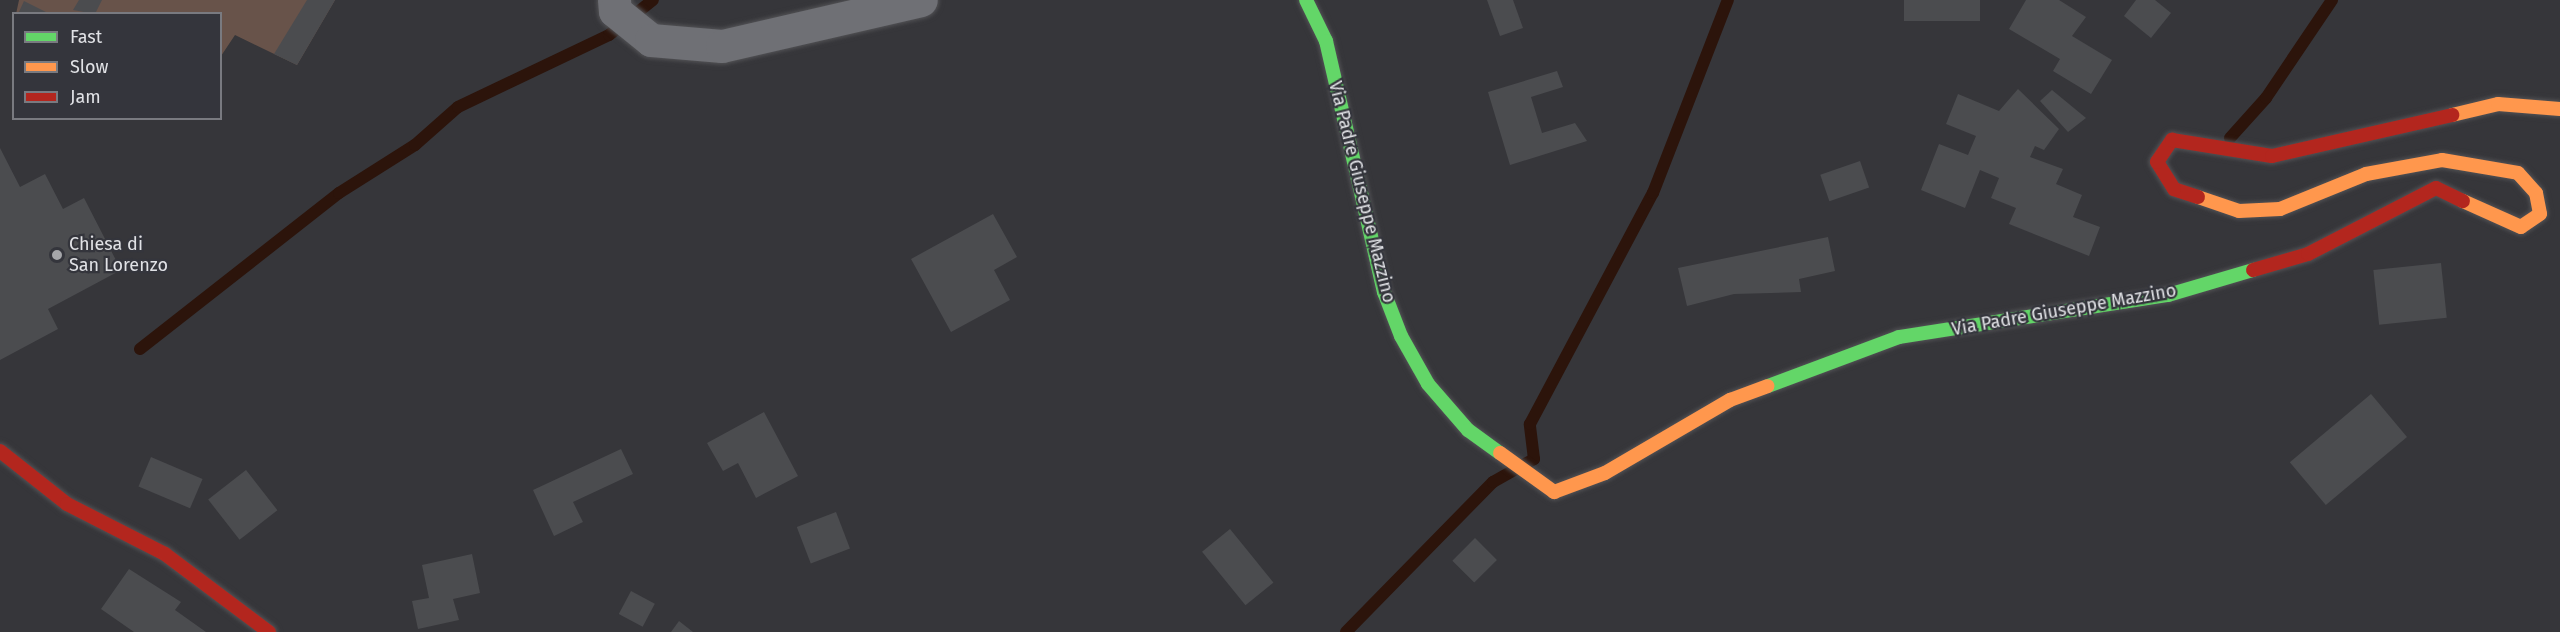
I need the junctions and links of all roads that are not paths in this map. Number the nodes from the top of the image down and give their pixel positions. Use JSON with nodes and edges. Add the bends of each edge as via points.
{"nodes":[{"id":1,"x":614,"y":0,"type":"edge"},
{"id":2,"x":921,"y":0,"type":"edge"},
{"id":3,"x":1306,"y":0,"type":"edge"},
{"id":4,"x":2560,"y":109,"type":"edge"},
{"id":5,"x":0,"y":451,"type":"edge"},
{"id":6,"x":269,"y":632,"type":"edge"}],
"edges":[{"from":1,"to":2,"type":"street","via":[[615,11],[651,40],[722,46]]},
{"from":3,"to":4,"type":"street","name":"Via Padre Giuseppe Mazzino","via":[[1326,41],[1384,292],[1401,336],[1428,384],[1468,430],[1554,492],[1605,474],[1730,400],[1899,337],[2168,295],[2308,254],[2436,188],[2521,227],[2540,214],[2536,193],[2518,173],[2442,160],[2366,174],[2280,209],[2239,211],[2174,189],[2157,162],[2172,140],[2272,156],[2498,104]]},
{"from":5,"to":6,"type":"street","via":[[67,504],[165,554]]}]}
